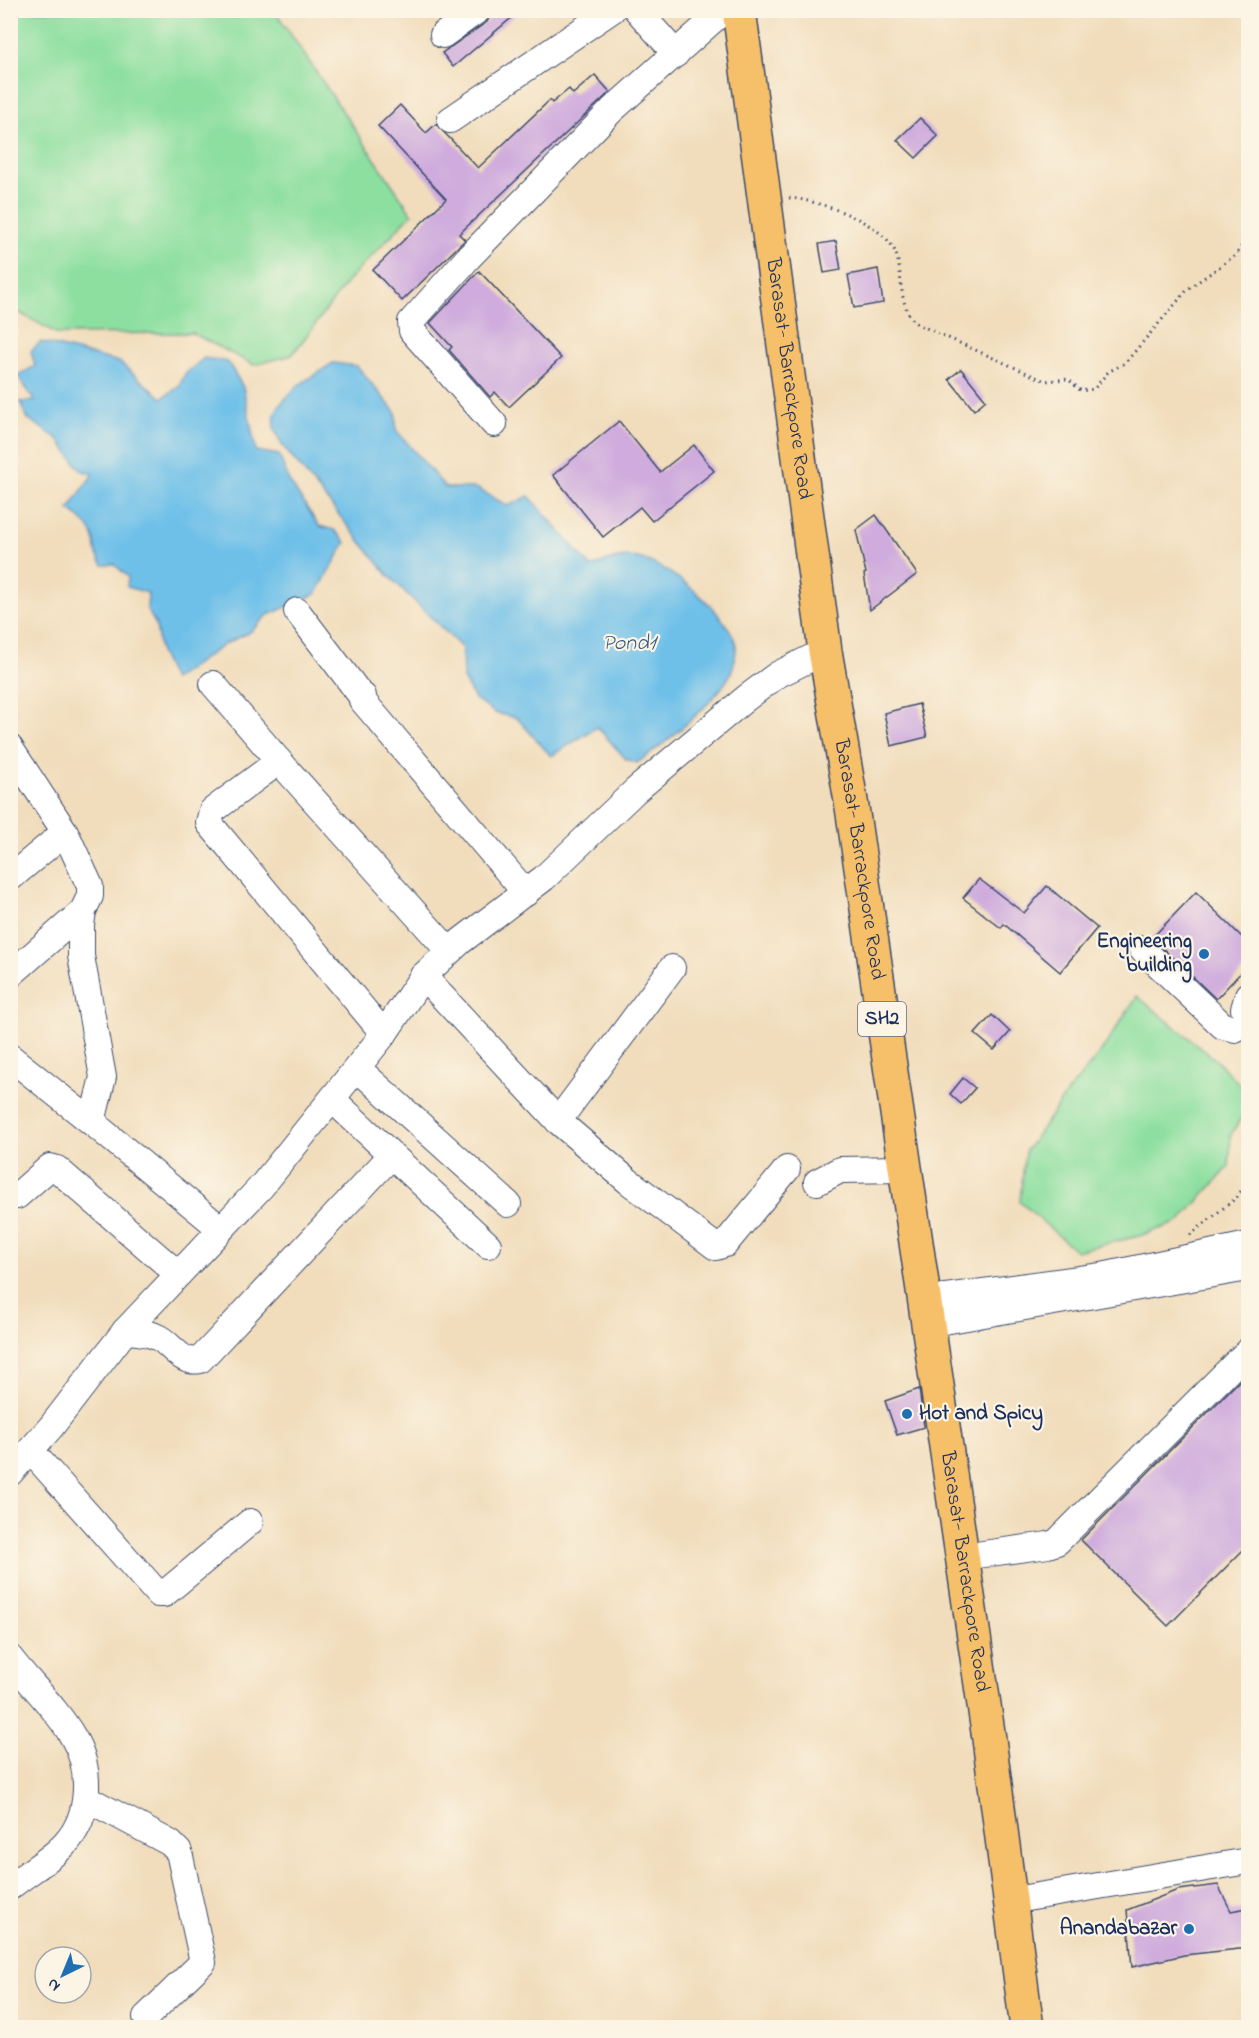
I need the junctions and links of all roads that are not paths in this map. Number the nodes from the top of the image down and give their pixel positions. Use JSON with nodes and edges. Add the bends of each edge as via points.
{"nodes":[{"id":1,"x":478,"y":10,"type":"edge"},
{"id":2,"x":612,"y":10,"type":"edge"},
{"id":3,"x":637,"y":10,"type":"edge"},
{"id":4,"x":724,"y":10,"type":"edge"},
{"id":5,"x":739,"y":10,"type":"edge"},
{"id":6,"x":443,"y":35,"type":"dead end"},
{"id":7,"x":676,"y":54,"type":"junction"},
{"id":8,"x":450,"y":120,"type":"dead end"},
{"id":9,"x":494,"y":424,"type":"dead end"},
{"id":10,"x":297,"y":611,"type":"dead end"},
{"id":11,"x":825,"y":651,"type":"junction"},
{"id":12,"x":213,"y":684,"type":"dead end"},
{"id":13,"x":10,"y":748,"type":"edge"},
{"id":14,"x":278,"y":760,"type":"junction"},
{"id":15,"x":20,"y":780,"type":"edge"},
{"id":16,"x":66,"y":832,"type":"junction"},
{"id":17,"x":10,"y":878,"type":"edge"},
{"id":18,"x":526,"y":893,"type":"junction"},
{"id":19,"x":83,"y":911,"type":"junction"},
{"id":20,"x":1142,"y":949,"type":"dead end"},
{"id":21,"x":448,"y":951,"type":"junction"},
{"id":22,"x":15,"y":963,"type":"edge"},
{"id":23,"x":672,"y":968,"type":"dead end"},
{"id":24,"x":423,"y":976,"type":"junction"},
{"id":25,"x":1248,"y":995,"type":"edge"},
{"id":26,"x":1248,"y":1019,"type":"edge"},
{"id":27,"x":384,"y":1034,"type":"junction"},
{"id":28,"x":10,"y":1057,"type":"edge"},
{"id":29,"x":357,"y":1068,"type":"junction"},
{"id":30,"x":333,"y":1100,"type":"junction"},
{"id":31,"x":558,"y":1121,"type":"junction"},
{"id":32,"x":94,"y":1124,"type":"junction"},
{"id":33,"x":391,"y":1156,"type":"junction"},
{"id":34,"x":787,"y":1169,"type":"dead end"},
{"id":35,"x":903,"y":1169,"type":"junction"},
{"id":36,"x":817,"y":1182,"type":"dead end"},
{"id":37,"x":11,"y":1198,"type":"edge"},
{"id":38,"x":508,"y":1204,"type":"dead end"},
{"id":39,"x":221,"y":1229,"type":"junction"},
{"id":40,"x":488,"y":1245,"type":"dead end"},
{"id":41,"x":1248,"y":1245,"type":"edge"},
{"id":42,"x":1248,"y":1268,"type":"edge"},
{"id":43,"x":178,"y":1274,"type":"junction"},
{"id":44,"x":925,"y":1312,"type":"junction"},
{"id":45,"x":125,"y":1331,"type":"junction"},
{"id":46,"x":1248,"y":1351,"type":"edge"},
{"id":47,"x":31,"y":1451,"type":"junction"},
{"id":48,"x":10,"y":1473,"type":"edge"},
{"id":49,"x":250,"y":1522,"type":"dead end"},
{"id":50,"x":962,"y":1557,"type":"junction"},
{"id":51,"x":10,"y":1658,"type":"edge"},
{"id":52,"x":86,"y":1798,"type":"junction"},
{"id":53,"x":1248,"y":1861,"type":"edge"},
{"id":54,"x":10,"y":1887,"type":"edge"},
{"id":55,"x":1009,"y":1901,"type":"junction"},
{"id":56,"x":146,"y":2017,"type":"dead end"},
{"id":57,"x":1027,"y":2028,"type":"edge"}],
"edges":[{"from":1,"to":6,"type":"street"},
{"from":2,"to":8,"type":"street"},
{"from":3,"to":7,"type":"street"},
{"from":4,"to":7,"type":"street"},
{"from":5,"to":11,"type":"main road","name":"Barasat- Barrackpore Road","number":"SH2"},
{"from":7,"to":9,"type":"street","via":[[547,175],[410,324]]},
{"from":10,"to":18,"type":"street","via":[[362,697]]},
{"from":11,"to":18,"type":"street","via":[[777,675],[745,699],[635,791]]},
{"from":11,"to":35,"type":"main road","name":"Barasat- Barrackpore Road","number":"SH2","via":[[852,807]]},
{"from":12,"to":14,"type":"street"},
{"from":13,"to":15,"type":"street"},
{"from":14,"to":21,"type":"street"},
{"from":14,"to":27,"type":"street","via":[[212,811],[209,823]]},
{"from":15,"to":16,"type":"street"},
{"from":16,"to":17,"type":"street"},
{"from":16,"to":19,"type":"street","via":[[90,886]]},
{"from":18,"to":21,"type":"street"},
{"from":19,"to":22,"type":"street"},
{"from":19,"to":32,"type":"street","via":[[82,971],[103,1077]]},
{"from":20,"to":26,"type":"street","via":[[1223,1026],[1235,1029]]},
{"from":21,"to":24,"type":"street"},
{"from":23,"to":31,"type":"street"},
{"from":24,"to":27,"type":"street"},
{"from":24,"to":31,"type":"street"},
{"from":25,"to":26,"type":"street","via":[[1244,1009]]},
{"from":27,"to":29,"type":"street"},
{"from":28,"to":32,"type":"street"},
{"from":29,"to":30,"type":"street"},
{"from":29,"to":38,"type":"street"},
{"from":30,"to":33,"type":"street"},
{"from":30,"to":39,"type":"street"},
{"from":31,"to":34,"type":"street","via":[[628,1181],[716,1247],[725,1244]]},
{"from":32,"to":39,"type":"street"},
{"from":33,"to":40,"type":"street"},
{"from":33,"to":45,"type":"street","via":[[200,1360],[185,1359],[146,1332]]},
{"from":35,"to":36,"type":"street","via":[[840,1170]]},
{"from":35,"to":44,"type":"main road","name":"Barasat- Barrackpore Road","number":"SH2"},
{"from":37,"to":43,"type":"street","via":[[50,1167],[57,1169]]},
{"from":39,"to":43,"type":"street"},
{"from":41,"to":44,"type":"street"},
{"from":42,"to":44,"type":"street"},
{"from":43,"to":45,"type":"street"},
{"from":44,"to":50,"type":"main road","name":"Barasat- Barrackpore Road","number":"SH2"},
{"from":45,"to":47,"type":"street"},
{"from":46,"to":50,"type":"street","via":[[1057,1542]]},
{"from":47,"to":48,"type":"street"},
{"from":47,"to":49,"type":"street","via":[[158,1594],[164,1594]]},
{"from":50,"to":55,"type":"main road","name":"Barasat- Barrackpore Road","number":"SH2"},
{"from":51,"to":52,"type":"street","via":[[72,1735],[84,1766]]},
{"from":52,"to":54,"type":"street","via":[[80,1820],[65,1845]]},
{"from":52,"to":56,"type":"street","via":[[170,1843],[179,1852],[203,1962]]},
{"from":53,"to":55,"type":"street"},
{"from":55,"to":57,"type":"main road","name":"Barasat- Barrackpore Road","number":"SH2"}]}
